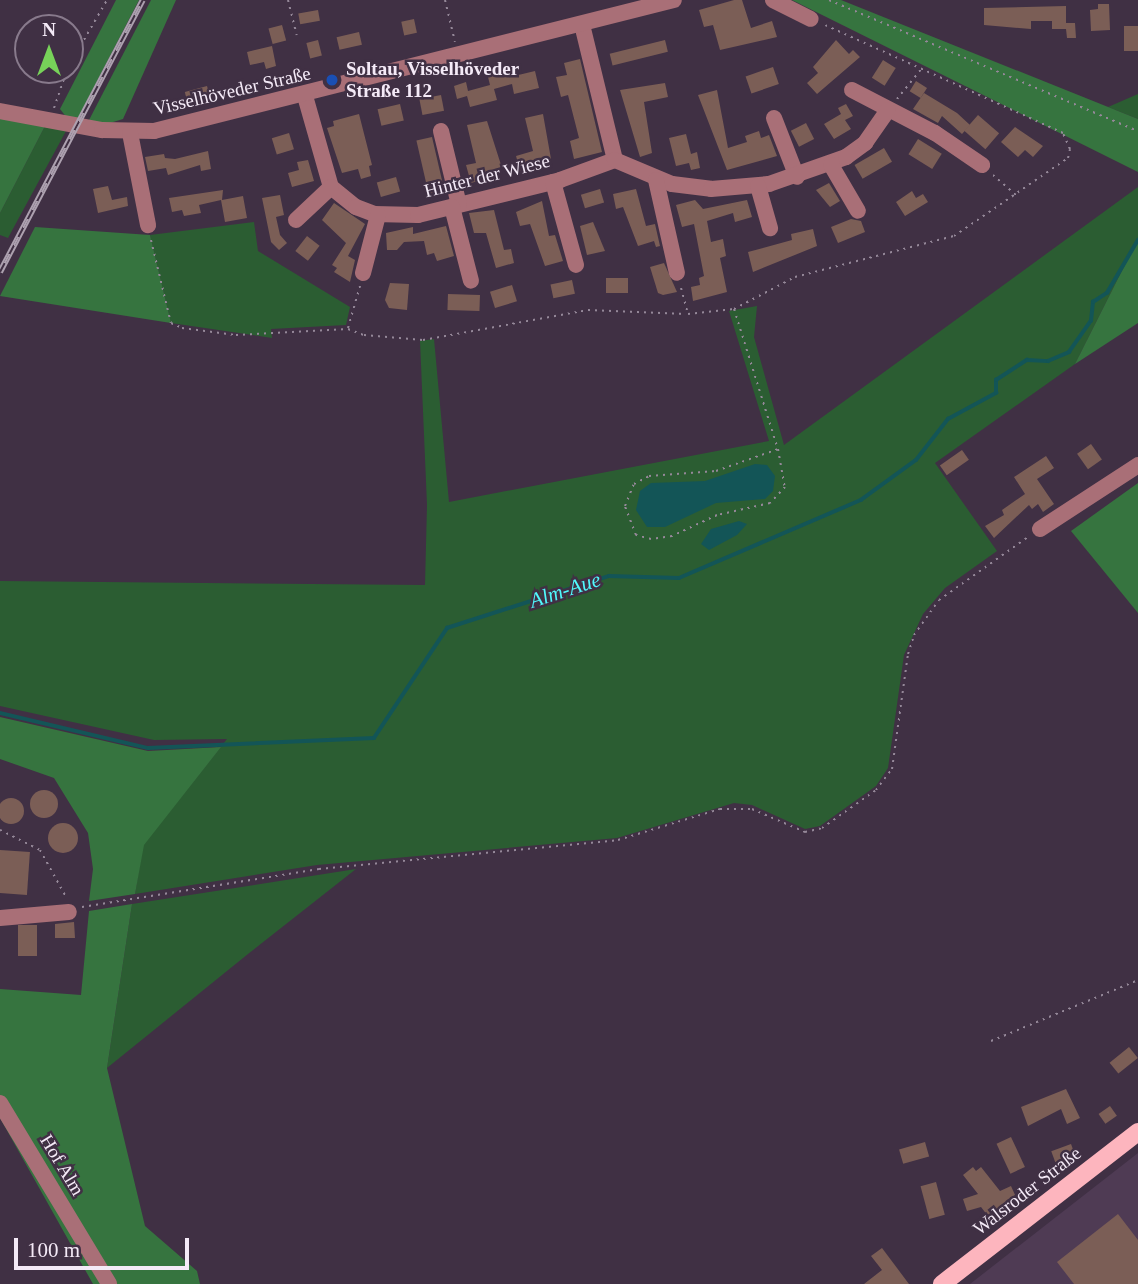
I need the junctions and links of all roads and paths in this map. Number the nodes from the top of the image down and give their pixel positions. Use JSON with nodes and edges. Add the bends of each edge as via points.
{"nodes":[{"id":1,"x":107,"y":0,"type":"edge"},
{"id":2,"x":288,"y":0,"type":"edge"},
{"id":3,"x":445,"y":0,"type":"edge"},
{"id":4,"x":674,"y":0,"type":"edge"},
{"id":5,"x":774,"y":0,"type":"edge"},
{"id":6,"x":829,"y":0,"type":"edge"},
{"id":7,"x":811,"y":19,"type":"joint"},
{"id":8,"x":582,"y":25,"type":"junction"},
{"id":9,"x":297,"y":35,"type":"dead end"},
{"id":10,"x":84,"y":40,"type":"edge"},
{"id":11,"x":456,"y":46,"type":"dead end"},
{"id":12,"x":923,"y":67,"type":"junction"},
{"id":13,"x":59,"y":84,"type":"edge"},
{"id":14,"x":852,"y":90,"type":"dead end"},
{"id":15,"x":305,"y":96,"type":"junction"},
{"id":16,"x":888,"y":110,"type":"junction"},
{"id":17,"x":0,"y":111,"type":"edge"},
{"id":18,"x":774,"y":118,"type":"dead end"},
{"id":19,"x":51,"y":121,"type":"junction"},
{"id":20,"x":440,"y":131,"type":"dead end"},
{"id":21,"x":1138,"y":131,"type":"edge"},
{"id":22,"x":130,"y":133,"type":"junction"},
{"id":23,"x":615,"y":160,"type":"junction"},
{"id":24,"x":831,"y":165,"type":"junction"},
{"id":25,"x":982,"y":165,"type":"joint"},
{"id":26,"x":797,"y":177,"type":"junction"},
{"id":27,"x":656,"y":180,"type":"junction"},
{"id":28,"x":553,"y":182,"type":"junction"},
{"id":29,"x":758,"y":186,"type":"junction"},
{"id":30,"x":331,"y":187,"type":"junction"},
{"id":31,"x":1017,"y":196,"type":"junction"},
{"id":32,"x":456,"y":206,"type":"junction"},
{"id":33,"x":858,"y":211,"type":"dead end"},
{"id":34,"x":377,"y":215,"type":"junction"},
{"id":35,"x":296,"y":220,"type":"dead end"},
{"id":36,"x":148,"y":225,"type":"joint"},
{"id":37,"x":770,"y":228,"type":"dead end"},
{"id":38,"x":576,"y":265,"type":"dead end"},
{"id":39,"x":363,"y":273,"type":"joint"},
{"id":40,"x":677,"y":273,"type":"joint"},
{"id":41,"x":471,"y":281,"type":"dead end"},
{"id":42,"x":734,"y":309,"type":"junction"},
{"id":43,"x":688,"y":314,"type":"junction"},
{"id":44,"x":348,"y":329,"type":"junction"},
{"id":45,"x":778,"y":449,"type":"junction"},
{"id":46,"x":1138,"y":465,"type":"edge"},
{"id":47,"x":1040,"y":529,"type":"joint"},
{"id":48,"x":0,"y":830,"type":"edge"},
{"id":49,"x":72,"y":910,"type":"junction"},
{"id":50,"x":0,"y":918,"type":"edge"},
{"id":51,"x":1138,"y":980,"type":"edge"},
{"id":52,"x":991,"y":1041,"type":"dead end"},
{"id":53,"x":0,"y":1103,"type":"edge"},
{"id":54,"x":7,"y":1130,"type":"edge"},
{"id":55,"x":1138,"y":1132,"type":"edge"},
{"id":56,"x":109,"y":1284,"type":"edge"},
{"id":57,"x":942,"y":1284,"type":"edge"}],
"edges":[{"from":1,"to":10,"type":"path"},
{"from":2,"to":9,"type":"path"},
{"from":3,"to":11,"type":"path"},
{"from":4,"to":8,"type":"street","name":"Visselhöveder Straße","via":[[624,21]]},
{"from":5,"to":7,"type":"street"},
{"from":6,"to":21,"type":"path"},
{"from":7,"to":12,"type":"path"},
{"from":8,"to":15,"type":"street","name":"Visselhöveder Straße","via":[[445,68]]},
{"from":8,"to":23,"type":"street"},
{"from":12,"to":16,"type":"path"},
{"from":12,"to":31,"type":"path","via":[[1063,133],[1070,149],[1068,158]]},
{"from":13,"to":19,"type":"path"},
{"from":14,"to":16,"type":"street"},
{"from":15,"to":22,"type":"street","name":"Visselhöveder Straße","via":[[179,127]]},
{"from":15,"to":30,"type":"street"},
{"from":16,"to":24,"type":"street","via":[[865,143]]},
{"from":16,"to":25,"type":"street","via":[[935,133]]},
{"from":17,"to":19,"type":"street","name":"Visselhöveder Straße"},
{"from":18,"to":26,"type":"street"},
{"from":19,"to":22,"type":"street","name":"Visselhöveder Straße"},
{"from":20,"to":32,"type":"street"},
{"from":22,"to":36,"type":"street"},
{"from":23,"to":27,"type":"street"},
{"from":23,"to":28,"type":"street","name":"Hinter der Wiese"},
{"from":24,"to":26,"type":"street"},
{"from":24,"to":33,"type":"street"},
{"from":25,"to":31,"type":"path"},
{"from":26,"to":29,"type":"street"},
{"from":27,"to":29,"type":"street","via":[[711,189]]},
{"from":27,"to":40,"type":"street"},
{"from":28,"to":32,"type":"street","name":"Hinter der Wiese"},
{"from":28,"to":38,"type":"street"},
{"from":29,"to":37,"type":"street"},
{"from":30,"to":34,"type":"street","name":"Hinter der Wiese","via":[[356,207]]},
{"from":30,"to":35,"type":"street"},
{"from":31,"to":42,"type":"path","via":[[954,236],[795,277]]},
{"from":32,"to":34,"type":"street","name":"Hinter der Wiese","via":[[418,215]]},
{"from":32,"to":41,"type":"street"},
{"from":34,"to":39,"type":"street"},
{"from":36,"to":44,"type":"path","via":[[171,323],[236,335]]},
{"from":39,"to":44,"type":"path"},
{"from":40,"to":43,"type":"path"},
{"from":42,"to":43,"type":"path"},
{"from":42,"to":45,"type":"path"},
{"from":43,"to":44,"type":"path","via":[[588,310],[423,340],[364,335]]},
{"from":45,"to":45,"type":"path","via":[[785,487],[770,503],[717,515],[672,536],[651,539],[636,535],[625,506],[634,484],[649,476],[716,471]]},
{"from":46,"to":47,"type":"street"},
{"from":47,"to":49,"type":"path","via":[[939,600],[914,635],[908,654],[892,769],[876,790],[822,828],[805,832],[752,809],[720,809],[618,840],[319,869]]},
{"from":48,"to":49,"type":"path","via":[[40,850]]},
{"from":49,"to":50,"type":"street"},
{"from":51,"to":52,"type":"path"},
{"from":53,"to":54,"type":"street","name":"Hof Alm"},
{"from":54,"to":56,"type":"street","name":"Hof Alm"},
{"from":55,"to":57,"type":"main road","name":"Walsroder Straße"}]}
